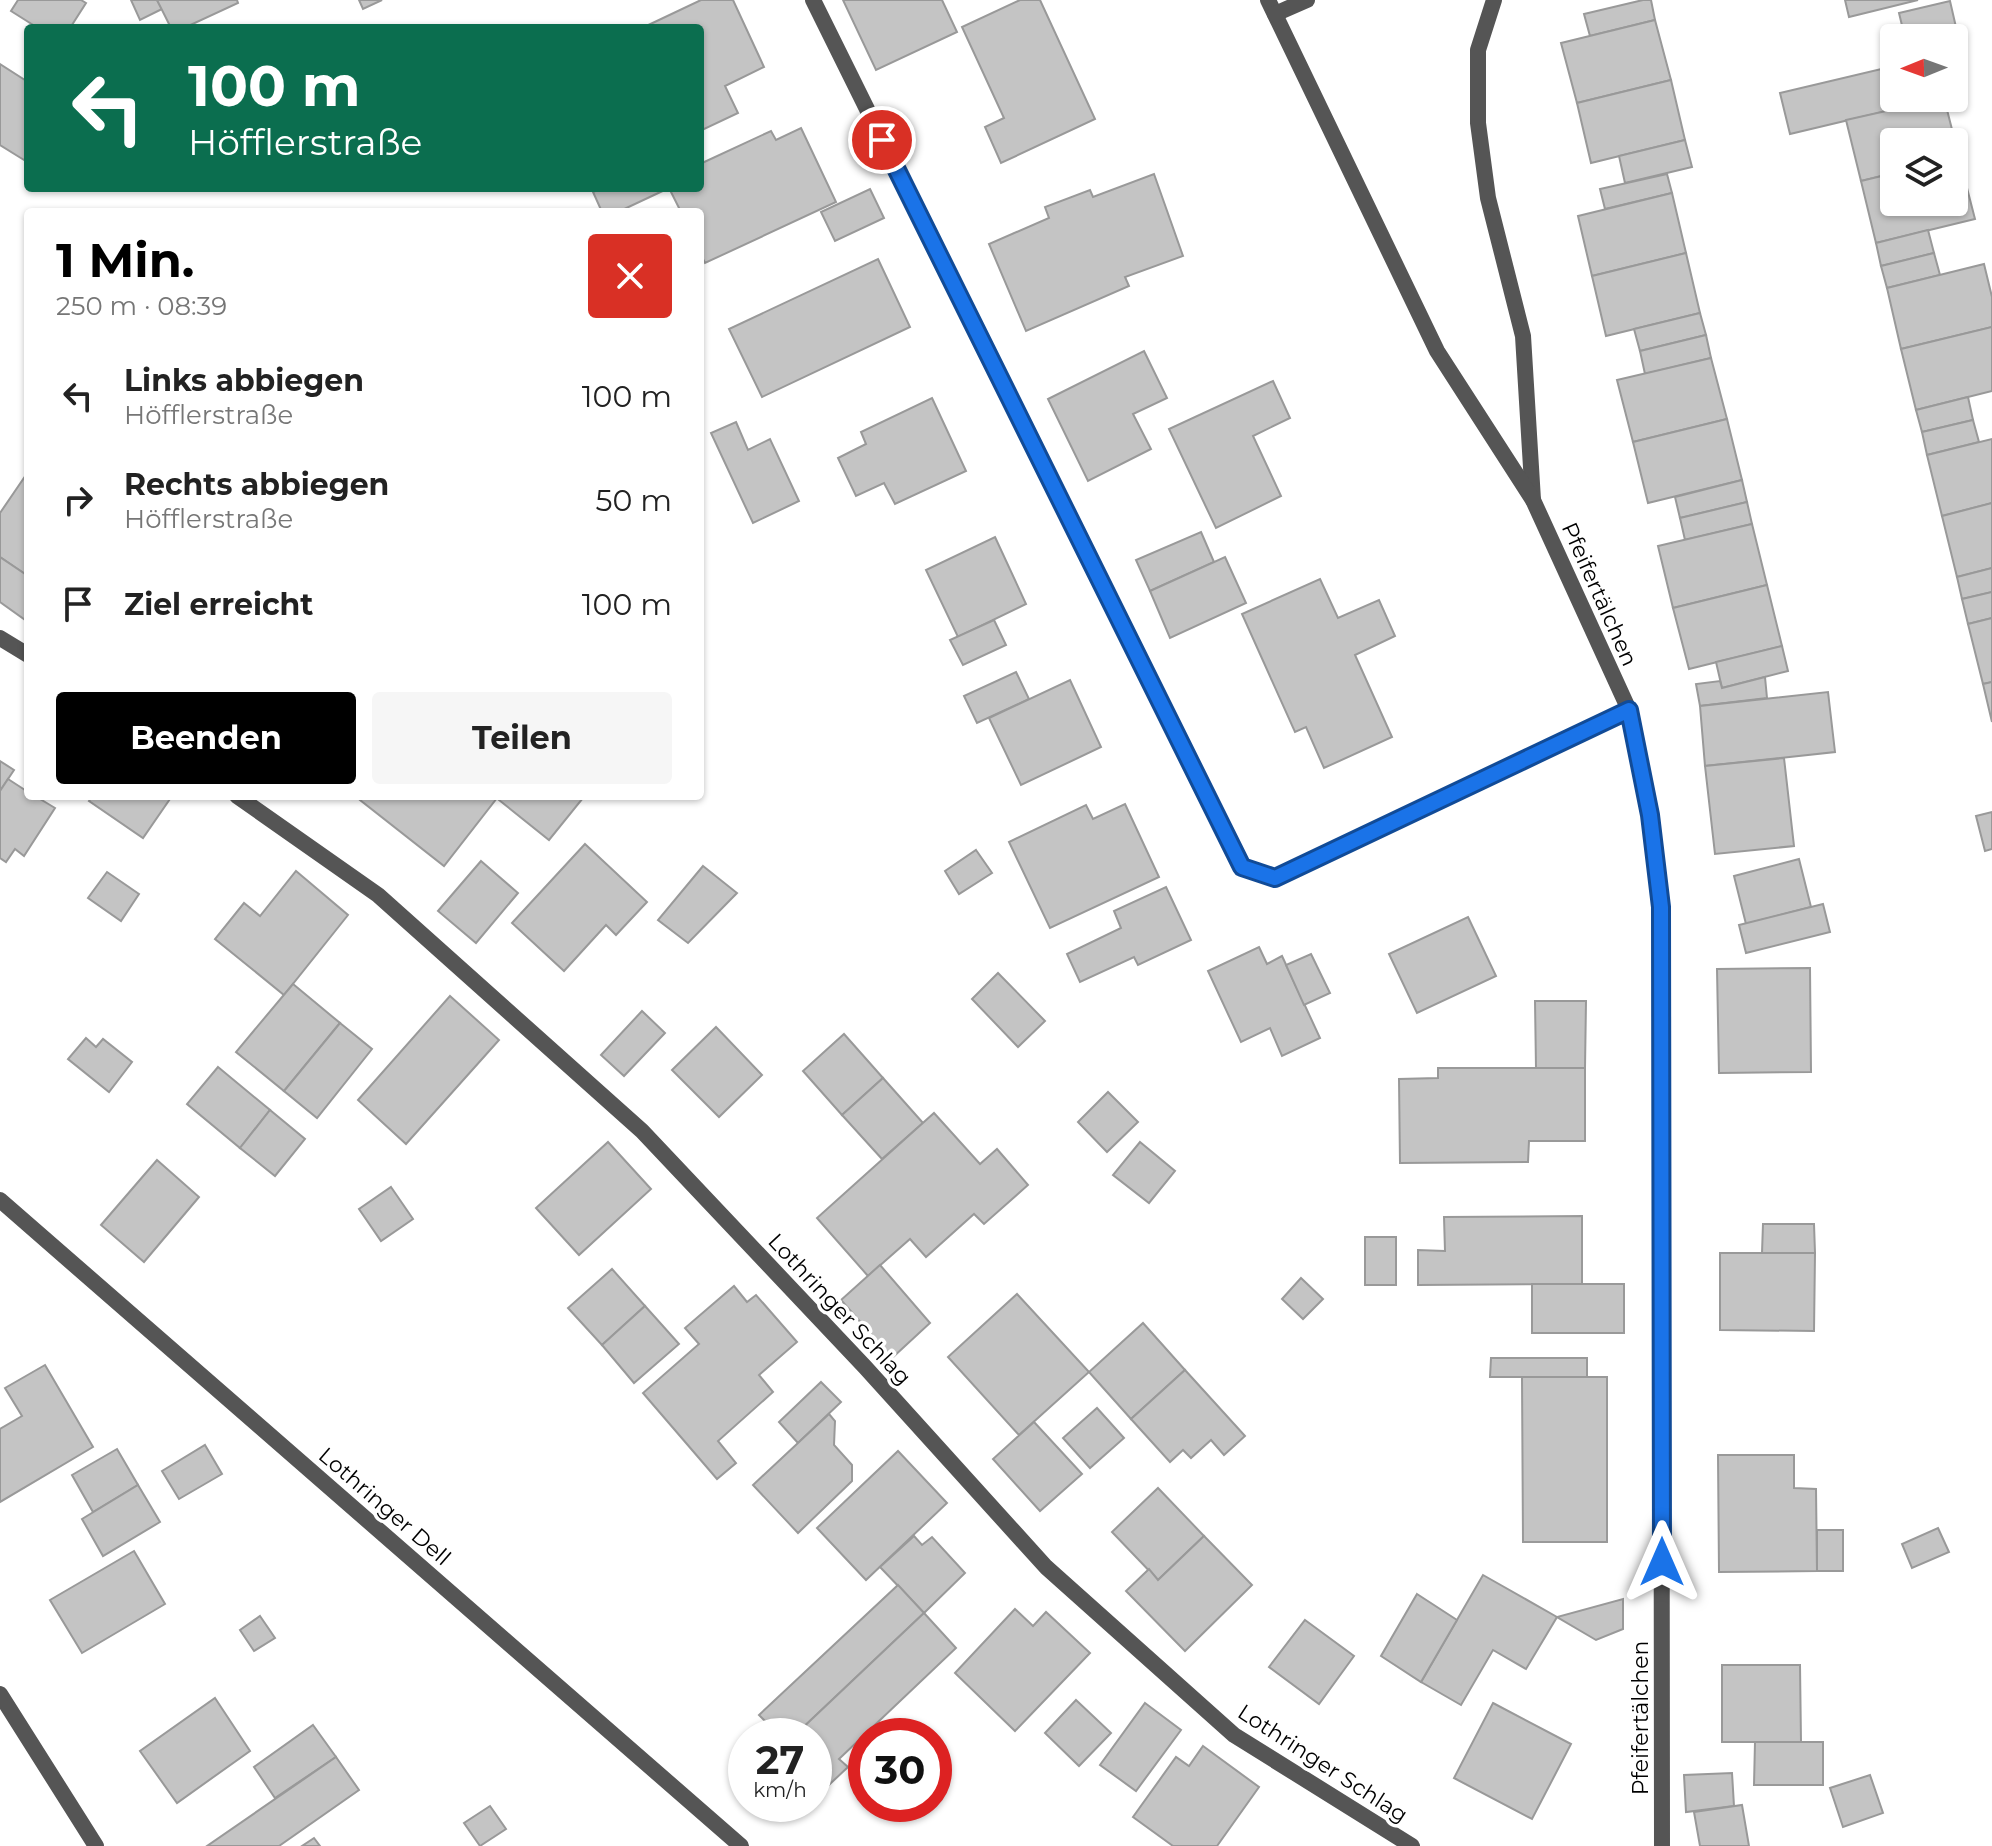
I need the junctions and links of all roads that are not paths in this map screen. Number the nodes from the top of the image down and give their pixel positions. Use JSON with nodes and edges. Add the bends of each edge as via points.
{"nodes":[{"id":1,"x":813,"y":0,"type":"edge"},
{"id":2,"x":1307,"y":0,"type":"edge"},
{"id":3,"x":1494,"y":0,"type":"edge"},
{"id":4,"x":1271,"y":7,"type":"edge"},
{"id":5,"x":1533,"y":500,"type":"junction"},
{"id":6,"x":0,"y":638,"type":"edge"},
{"id":7,"x":24,"y":653,"type":"edge"},
{"id":8,"x":1629,"y":710,"type":"junction"},
{"id":9,"x":243,"y":800,"type":"edge"},
{"id":10,"x":0,"y":1200,"type":"edge"},
{"id":11,"x":0,"y":1694,"type":"edge"},
{"id":12,"x":96,"y":1846,"type":"edge"},
{"id":13,"x":741,"y":1846,"type":"edge"},
{"id":14,"x":1412,"y":1846,"type":"edge"},
{"id":15,"x":1662,"y":1846,"type":"edge"}],
"edges":[{"from":1,"to":8,"type":"street","via":[[1242,867],[1275,878]]},
{"from":2,"to":4,"type":"street"},
{"from":3,"to":5,"type":"street","via":[[1478,50],[1478,123],[1488,198],[1523,336]]},
{"from":4,"to":5,"type":"street","name":"Pfeifertälchen","via":[[1437,351]]},
{"from":5,"to":8,"type":"street","name":"Pfeifertälchen"},
{"from":6,"to":7,"type":"street"},
{"from":8,"to":15,"type":"street","name":"Pfeifertälchen","via":[[1661,907]]},
{"from":9,"to":14,"type":"street","name":"Lothringer Schlag","via":[[378,895],[642,1131],[1046,1567],[1234,1735]]},
{"from":10,"to":13,"type":"street","name":"Lothringer Dell"},
{"from":11,"to":12,"type":"street"}]}
